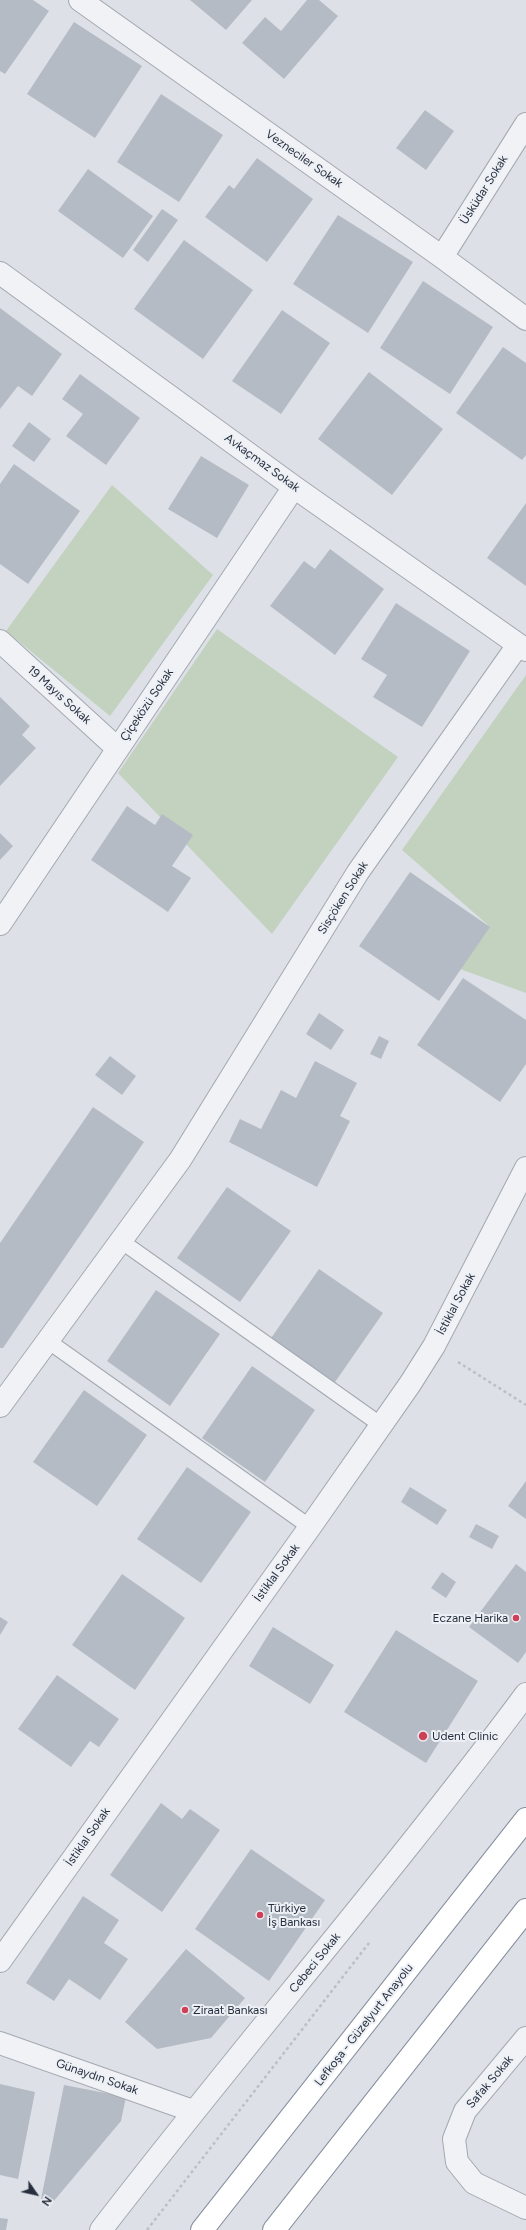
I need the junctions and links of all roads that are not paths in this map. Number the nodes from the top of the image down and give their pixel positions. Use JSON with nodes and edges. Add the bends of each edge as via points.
{"nodes":[{"id":1,"x":80,"y":0,"type":"edge"},
{"id":2,"x":526,"y":124,"type":"edge"},
{"id":3,"x":442,"y":257,"type":"junction"},
{"id":4,"x":0,"y":273,"type":"edge"},
{"id":5,"x":526,"y":319,"type":"edge"},
{"id":6,"x":294,"y":487,"type":"junction"},
{"id":7,"x":0,"y":641,"type":"edge"},
{"id":8,"x":522,"y":648,"type":"edge"},
{"id":9,"x":118,"y":748,"type":"junction"},
{"id":10,"x":0,"y":924,"type":"edge"},
{"id":11,"x":526,"y":1168,"type":"edge"},
{"id":12,"x":122,"y":1241,"type":"junction"},
{"id":13,"x":48,"y":1340,"type":"junction"},
{"id":14,"x":0,"y":1406,"type":"edge"},
{"id":15,"x":381,"y":1426,"type":"junction"},
{"id":16,"x":310,"y":1527,"type":"junction"},
{"id":17,"x":526,"y":1694,"type":"edge"},
{"id":18,"x":526,"y":1819,"type":"edge"},
{"id":19,"x":526,"y":1910,"type":"edge"},
{"id":20,"x":0,"y":1961,"type":"edge"},
{"id":21,"x":526,"y":2038,"type":"edge"},
{"id":22,"x":0,"y":2043,"type":"edge"},
{"id":23,"x":193,"y":2111,"type":"junction"},
{"id":24,"x":526,"y":2208,"type":"edge"},
{"id":25,"x":106,"y":2228,"type":"edge"},
{"id":26,"x":202,"y":2230,"type":"edge"},
{"id":27,"x":274,"y":2230,"type":"edge"}],
"edges":[{"from":1,"to":3,"type":"street","name":"Vezneciler Sokak"},
{"from":2,"to":3,"type":"street","name":"Üsküdar Sokak"},
{"from":3,"to":5,"type":"street","name":"Vezneciler Sokak"},
{"from":4,"to":6,"type":"street","name":"Avkaçmaz Sokak"},
{"from":6,"to":8,"type":"street","name":"Avkaçmaz Sokak"},
{"from":6,"to":9,"type":"street","name":"Çiçeközü Sokak"},
{"from":7,"to":9,"type":"street","name":"19 Mayıs Sokak"},
{"from":8,"to":12,"type":"street","name":"Sisçöken Sokak","via":[[358,872],[180,1160]]},
{"from":9,"to":10,"type":"street","name":"Çiçeközü Sokak"},
{"from":11,"to":15,"type":"street","name":"İstiklal Sokak","via":[[434,1346]]},
{"from":12,"to":13,"type":"street","name":"Sisçöken Sokak"},
{"from":12,"to":15,"type":"lane"},
{"from":13,"to":14,"type":"street","name":"Sisçöken Sokak"},
{"from":13,"to":16,"type":"lane"},
{"from":15,"to":16,"type":"street","name":"İstiklal Sokak"},
{"from":16,"to":20,"type":"street","name":"İstiklal Sokak"},
{"from":17,"to":23,"type":"street","name":"Cebeci Sokak","via":[[408,1849]]},
{"from":18,"to":26,"type":"highway","name":"Lefkoşa - Güzelyurt Anayolu"},
{"from":19,"to":27,"type":"highway"},
{"from":21,"to":24,"type":"street","name":"Safak Sokak","via":[[465,2111],[454,2139],[457,2162],[474,2183]]},
{"from":22,"to":23,"type":"street","name":"Günaydın Sokak"},
{"from":23,"to":25,"type":"street","name":"Cebeci Sokak"}]}
